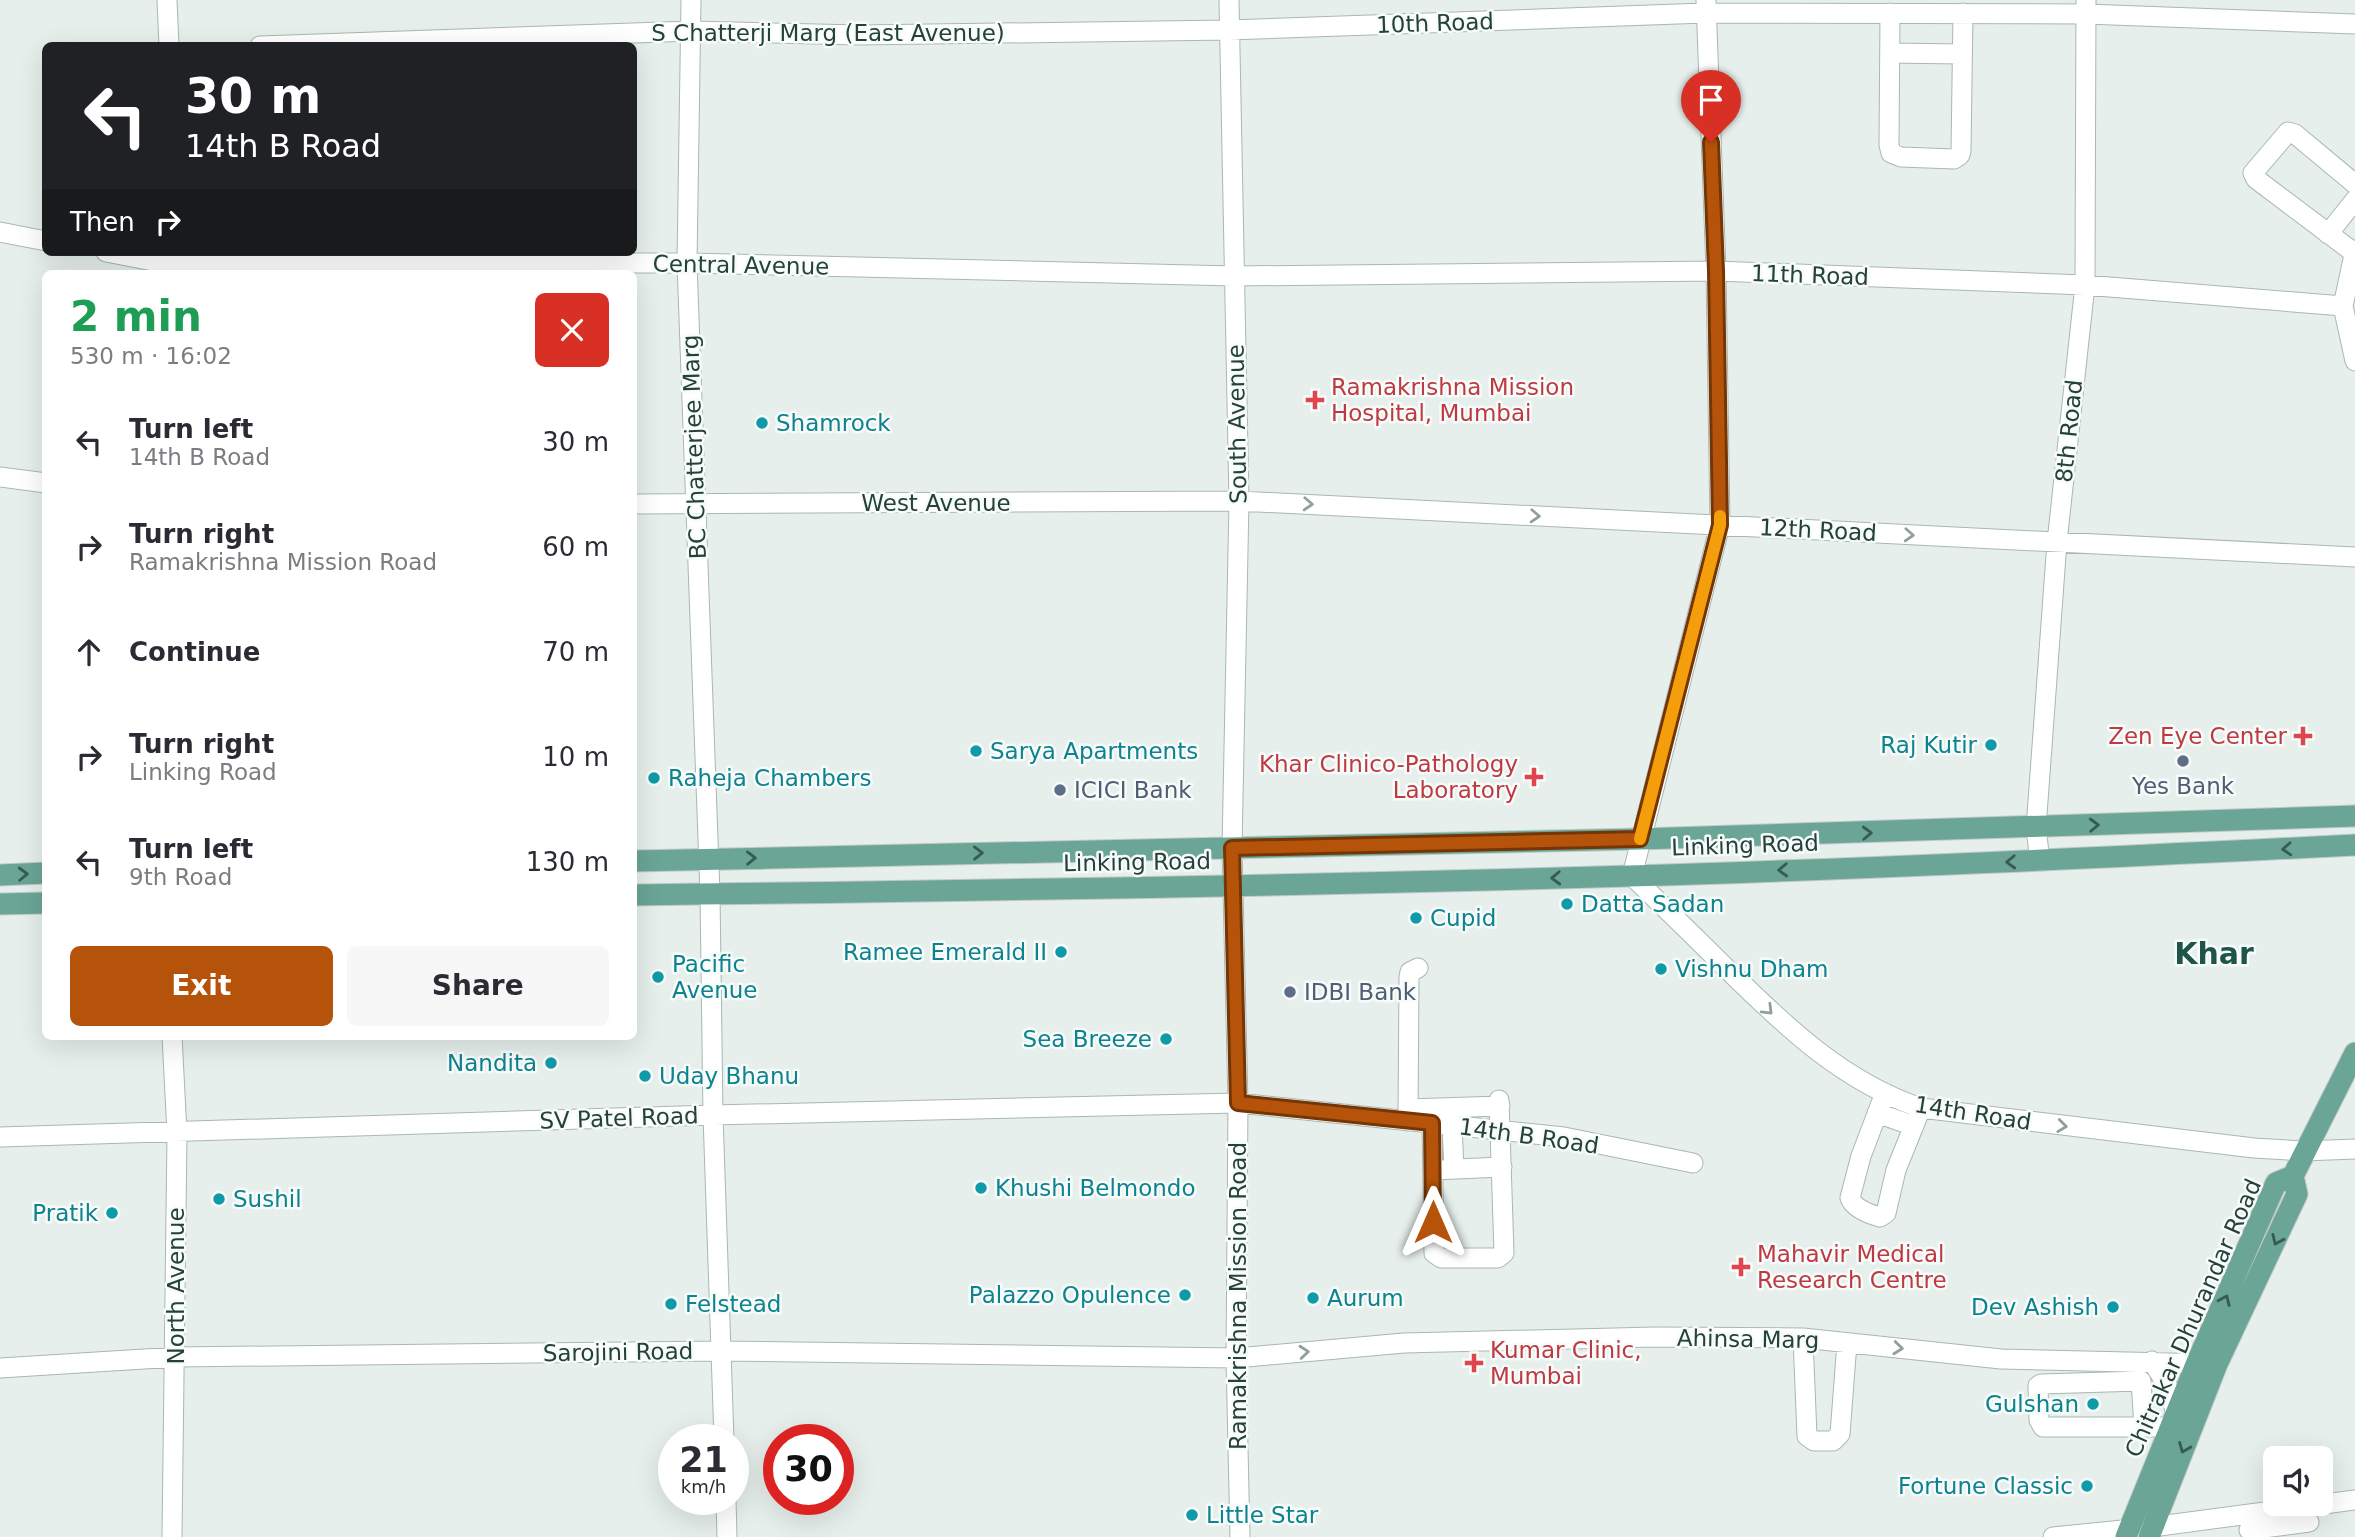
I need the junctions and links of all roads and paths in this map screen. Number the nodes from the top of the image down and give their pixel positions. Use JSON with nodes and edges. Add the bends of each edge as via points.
{"nodes":[{"id":1,"x":167,"y":0,"type":"edge"},
{"id":2,"x":691,"y":0,"type":"edge"},
{"id":3,"x":1228,"y":0,"type":"edge"},
{"id":4,"x":1706,"y":6,"type":"edge"},
{"id":5,"x":2086,"y":7,"type":"edge"},
{"id":6,"x":1890,"y":13,"type":"junction"},
{"id":7,"x":1963,"y":13,"type":"junction"},
{"id":8,"x":2355,"y":23,"type":"edge"},
{"id":9,"x":1228,"y":30,"type":"junction"},
{"id":10,"x":691,"y":31,"type":"junction"},
{"id":11,"x":169,"y":42,"type":"edge"},
{"id":12,"x":375,"y":42,"type":"edge"},
{"id":13,"x":1890,"y":53,"type":"junction"},
{"id":14,"x":1962,"y":54,"type":"junction"},
{"id":15,"x":2355,"y":184,"type":"edge"},
{"id":16,"x":2355,"y":200,"type":"edge"},
{"id":17,"x":0,"y":232,"type":"edge"},
{"id":18,"x":2328,"y":234,"type":"junction"},
{"id":19,"x":42,"y":240,"type":"edge"},
{"id":20,"x":2354,"y":251,"type":"edge"},
{"id":21,"x":129,"y":256,"type":"edge"},
{"id":22,"x":163,"y":262,"type":"edge"},
{"id":23,"x":687,"y":263,"type":"junction"},
{"id":24,"x":1716,"y":271,"type":"junction"},
{"id":25,"x":1234,"y":276,"type":"junction"},
{"id":26,"x":2085,"y":285,"type":"junction"},
{"id":27,"x":2343,"y":306,"type":"junction"},
{"id":28,"x":2355,"y":361,"type":"edge"},
{"id":29,"x":0,"y":477,"type":"edge"},
{"id":30,"x":42,"y":482,"type":"edge"},
{"id":31,"x":1239,"y":501,"type":"junction"},
{"id":32,"x":637,"y":504,"type":"edge"},
{"id":33,"x":696,"y":505,"type":"junction"},
{"id":34,"x":1720,"y":525,"type":"junction"},
{"id":35,"x":2057,"y":542,"type":"junction"},
{"id":36,"x":2355,"y":557,"type":"edge"},
{"id":37,"x":2355,"y":816,"type":"edge"},
{"id":38,"x":2036,"y":828,"type":"junction"},
{"id":39,"x":1640,"y":839,"type":"junction"},
{"id":40,"x":2355,"y":845,"type":"edge"},
{"id":41,"x":1232,"y":848,"type":"junction"},
{"id":42,"x":709,"y":859,"type":"junction"},
{"id":43,"x":637,"y":860,"type":"edge"},
{"id":44,"x":2040,"y":860,"type":"junction"},
{"id":45,"x":42,"y":873,"type":"edge"},
{"id":46,"x":0,"y":875,"type":"edge"},
{"id":47,"x":1632,"y":876,"type":"junction"},
{"id":48,"x":1233,"y":887,"type":"junction"},
{"id":49,"x":710,"y":894,"type":"junction"},
{"id":50,"x":637,"y":895,"type":"edge"},
{"id":51,"x":42,"y":903,"type":"edge"},
{"id":52,"x":0,"y":904,"type":"edge"},
{"id":53,"x":1418,"y":968,"type":"dead end"},
{"id":54,"x":172,"y":1040,"type":"edge"},
{"id":55,"x":2355,"y":1053,"type":"edge"},
{"id":56,"x":1238,"y":1103,"type":"junction"},
{"id":57,"x":713,"y":1115,"type":"junction"},
{"id":58,"x":1408,"y":1115,"type":"junction"},
{"id":59,"x":1432,"y":1123,"type":"junction"},
{"id":60,"x":1452,"y":1125,"type":"junction"},
{"id":61,"x":1501,"y":1131,"type":"junction"},
{"id":62,"x":177,"y":1133,"type":"junction"},
{"id":63,"x":0,"y":1137,"type":"edge"},
{"id":64,"x":2355,"y":1149,"type":"edge"},
{"id":65,"x":2304,"y":1151,"type":"junction"},
{"id":66,"x":1693,"y":1163,"type":"dead end"},
{"id":67,"x":1502,"y":1167,"type":"junction"},
{"id":68,"x":1454,"y":1169,"type":"junction"},
{"id":69,"x":1433,"y":1170,"type":"junction"},
{"id":70,"x":1803,"y":1342,"type":"junction"},
{"id":71,"x":1846,"y":1346,"type":"junction"},
{"id":72,"x":721,"y":1351,"type":"junction"},
{"id":73,"x":176,"y":1357,"type":"junction"},
{"id":74,"x":1236,"y":1357,"type":"junction"},
{"id":75,"x":2152,"y":1361,"type":"junction"},
{"id":76,"x":2207,"y":1363,"type":"junction"},
{"id":77,"x":0,"y":1368,"type":"edge"},
{"id":78,"x":2124,"y":1371,"type":"junction"},
{"id":79,"x":2175,"y":1421,"type":"junction"},
{"id":80,"x":723,"y":1424,"type":"edge"},
{"id":81,"x":2144,"y":1427,"type":"junction"},
{"id":82,"x":2355,"y":1500,"type":"edge"},
{"id":83,"x":726,"y":1515,"type":"edge"},
{"id":84,"x":2309,"y":1522,"type":"edge"},
{"id":85,"x":2248,"y":1527,"type":"edge"},
{"id":86,"x":2139,"y":1533,"type":"edge"},
{"id":87,"x":172,"y":1537,"type":"edge"},
{"id":88,"x":727,"y":1537,"type":"edge"},
{"id":89,"x":1240,"y":1537,"type":"edge"},
{"id":90,"x":2053,"y":1537,"type":"edge"}],
"edges":[{"from":1,"to":11,"type":"street"},
{"from":2,"to":10,"type":"street","name":"BC Chatterjee Marg"},
{"from":3,"to":9,"type":"street","name":"South Avenue"},
{"from":4,"to":6,"type":"street","name":"10th Road"},
{"from":4,"to":9,"type":"street","name":"10th Road"},
{"from":4,"to":24,"type":"street"},
{"from":5,"to":7,"type":"street","name":"10th Road"},
{"from":5,"to":8,"type":"street","name":"10th Road"},
{"from":5,"to":26,"type":"street","name":"8th Road"},
{"from":6,"to":7,"type":"street","name":"10th Road"},
{"from":6,"to":13,"type":"street"},
{"from":7,"to":14,"type":"street"},
{"from":9,"to":10,"type":"street","name":"S Chatterji Marg (East Avenue)","via":[[860,35]]},
{"from":9,"to":25,"type":"street","name":"South Avenue"},
{"from":10,"to":12,"type":"street","name":"S Chatterji Marg (East Avenue)"},
{"from":10,"to":23,"type":"street","name":"BC Chatterjee Marg"},
{"from":13,"to":14,"type":"street"},
{"from":13,"to":14,"type":"street","via":[[1891,153],[1954,159],[1961,150]]},
{"from":15,"to":18,"type":"street","via":[[2291,132],[2254,171],[2256,179]]},
{"from":16,"to":18,"type":"street"},
{"from":17,"to":19,"type":"street"},
{"from":18,"to":20,"type":"street"},
{"from":20,"to":27,"type":"street"},
{"from":21,"to":22,"type":"street","name":"Central Avenue"},
{"from":22,"to":23,"type":"street","name":"Central Avenue"},
{"from":23,"to":25,"type":"street","name":"Central Avenue"},
{"from":23,"to":33,"type":"street","name":"BC Chatterjee Marg"},
{"from":24,"to":25,"type":"street","name":"11th Road"},
{"from":24,"to":26,"type":"street","name":"11th Road"},
{"from":24,"to":34,"type":"street"},
{"from":25,"to":31,"type":"street","name":"South Avenue"},
{"from":26,"to":27,"type":"street","name":"11th Road"},
{"from":26,"to":35,"type":"street","name":"8th Road"},
{"from":27,"to":28,"type":"street"},
{"from":29,"to":30,"type":"street"},
{"from":31,"to":33,"type":"street","name":"West Avenue"},
{"from":31,"to":34,"type":"street","name":"12th Road","one_way":true},
{"from":31,"to":41,"type":"street","name":"South Avenue"},
{"from":32,"to":33,"type":"street","name":"West Avenue"},
{"from":33,"to":42,"type":"street","name":"BC Chatterjee Marg"},
{"from":34,"to":35,"type":"street","name":"12th Road","one_way":true},
{"from":34,"to":39,"type":"street"},
{"from":35,"to":36,"type":"street","name":"12th Road"},
{"from":35,"to":38,"type":"street","name":"8th Road"},
{"from":38,"to":37,"type":"main road","name":"Linking Road","one_way":true},
{"from":39,"to":38,"type":"main road","name":"Linking Road","one_way":true},
{"from":38,"to":44,"type":"street","name":"8th Road"},
{"from":39,"to":41,"type":"main road","name":"Linking Road"},
{"from":39,"to":47,"type":"street"},
{"from":40,"to":44,"type":"main road","name":"Linking Road","one_way":true},
{"from":42,"to":41,"type":"main road","name":"Linking Road","one_way":true},
{"from":41,"to":48,"type":"street","name":"South Avenue"},
{"from":42,"to":43,"type":"main road","name":"Linking Road"},
{"from":42,"to":49,"type":"street","name":"BC Chatterjee Marg"},
{"from":44,"to":47,"type":"main road","name":"Linking Road","one_way":true},
{"from":46,"to":45,"type":"main road","one_way":true},
{"from":47,"to":48,"type":"main road","name":"Linking Road","one_way":true},
{"from":47,"to":65,"type":"street","name":"14th Road","one_way":true,"via":[[1786,1028],[1899,1110]]},
{"from":48,"to":49,"type":"main road","name":"Linking Road"},
{"from":48,"to":56,"type":"street","name":"Ramakrishna Mission Road"},
{"from":49,"to":50,"type":"main road","name":"Linking Road"},
{"from":49,"to":57,"type":"street","name":"BC Chatterjee Marg"},
{"from":51,"to":52,"type":"main road"},
{"from":53,"to":58,"type":"street","via":[[1409,977]]},
{"from":54,"to":62,"type":"street","name":"North Avenue"},
{"from":55,"to":65,"type":"main road","name":"Chitrakar Dhurandar Road"},
{"from":56,"to":57,"type":"street","name":"SV Patel Road"},
{"from":56,"to":58,"type":"street","name":"14th B Road"},
{"from":56,"to":74,"type":"street","name":"Ramakrishna Mission Road"},
{"from":57,"to":62,"type":"street","name":"SV Patel Road"},
{"from":57,"to":72,"type":"street","name":"BC Chatterjee Marg"},
{"from":58,"to":59,"type":"street","name":"14th B Road"},
{"from":58,"to":61,"type":"street","via":[[1500,1103]]},
{"from":59,"to":60,"type":"street","name":"14th B Road"},
{"from":59,"to":69,"type":"street"},
{"from":60,"to":61,"type":"street","name":"14th B Road"},
{"from":60,"to":68,"type":"street"},
{"from":61,"to":66,"type":"street","name":"14th B Road","via":[[1564,1137]]},
{"from":61,"to":67,"type":"street"},
{"from":62,"to":63,"type":"street","name":"SV Patel Road"},
{"from":62,"to":73,"type":"street","name":"North Avenue"},
{"from":64,"to":65,"type":"street","name":"14th Road"},
{"from":65,"to":76,"type":"main road","name":"Chitrakar Dhurandar Road","via":[[2293,1176],[2276,1183]]},
{"from":67,"to":68,"type":"street"},
{"from":67,"to":69,"type":"street","via":[[1504,1253],[1495,1258],[1441,1258],[1434,1253]]},
{"from":68,"to":69,"type":"street"},
{"from":70,"to":71,"type":"street","name":"Ahinsa Marg"},
{"from":70,"to":71,"type":"street","via":[[1807,1436],[1814,1441],[1833,1441],[1840,1434]]},
{"from":74,"to":70,"type":"street","name":"Ahinsa Marg","one_way":true,"via":[[1404,1343],[1655,1336]]},
{"from":71,"to":78,"type":"street","name":"Ahinsa Marg","one_way":true},
{"from":72,"to":73,"type":"street","name":"Sarojini Road"},
{"from":72,"to":74,"type":"street","name":"Sarojini Road"},
{"from":72,"to":80,"type":"street","name":"BC Chatterjee Marg"},
{"from":73,"to":77,"type":"street","name":"Sarojini Road"},
{"from":73,"to":87,"type":"street","name":"North Avenue"},
{"from":74,"to":89,"type":"street","name":"Ramakrishna Mission Road"},
{"from":75,"to":76,"type":"street","name":"Ahinsa Marg"},
{"from":75,"to":78,"type":"street","name":"Ahinsa Marg"},
{"from":75,"to":79,"type":"street","via":[[2167,1385]]},
{"from":76,"to":79,"type":"main road","name":"Chitrakar Dhurandar Road"},
{"from":76,"to":86,"type":"main road","one_way":true},
{"from":78,"to":81,"type":"street","via":[[2143,1382]]},
{"from":78,"to":81,"type":"street","via":[[2041,1384],[2040,1422],[2046,1427]]},
{"from":79,"to":81,"type":"street"},
{"from":79,"to":86,"type":"main road","name":"Chitrakar Dhurandar Road"},
{"from":82,"to":84,"type":"street"},
{"from":83,"to":88,"type":"street"},
{"from":84,"to":85,"type":"street"},
{"from":85,"to":86,"type":"street"},
{"from":86,"to":90,"type":"street"}]}
